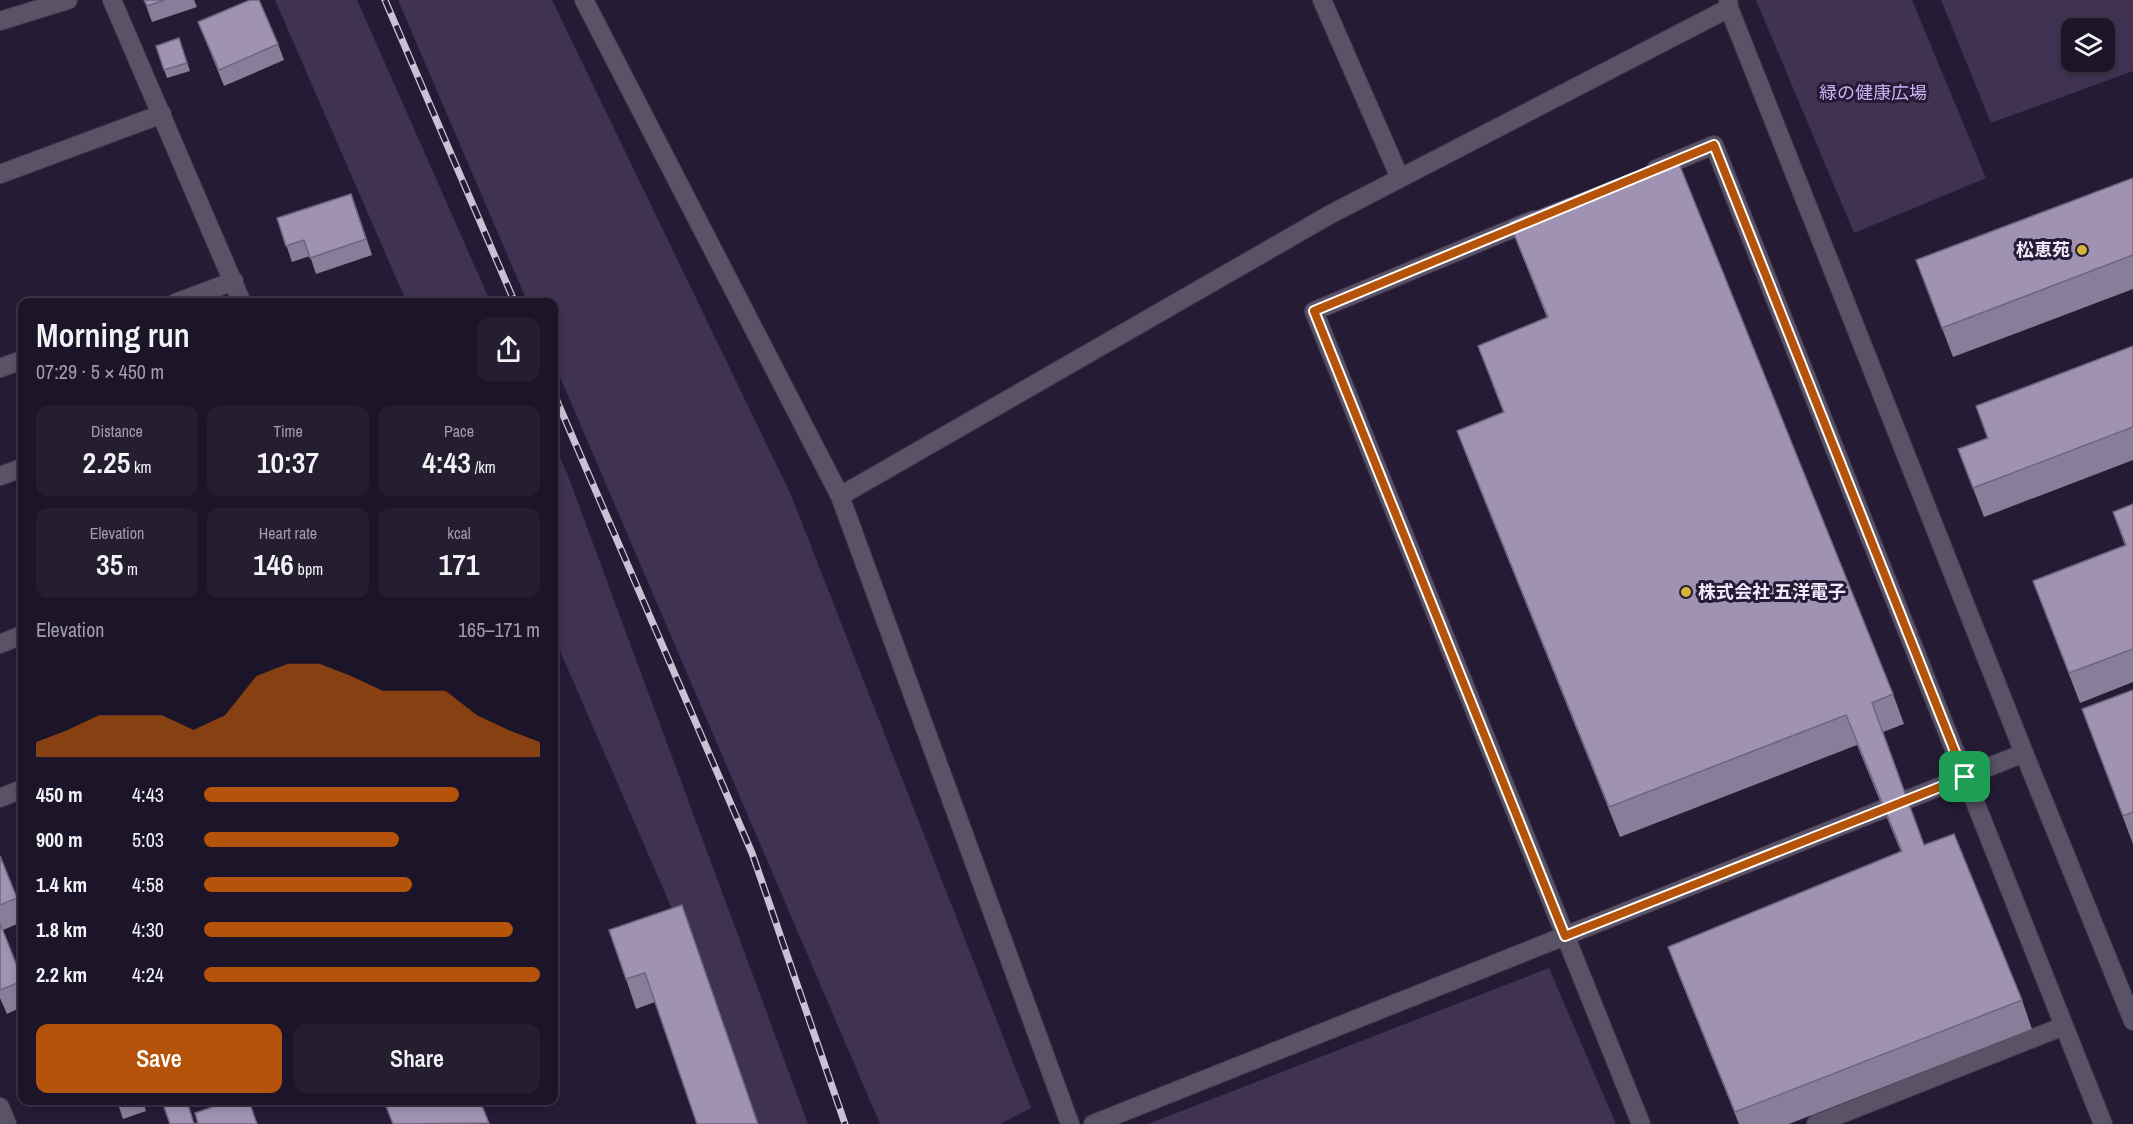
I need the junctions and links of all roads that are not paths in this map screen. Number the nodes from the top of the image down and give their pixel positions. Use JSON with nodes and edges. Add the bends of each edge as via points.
{"nodes":[{"id":1,"x":68,"y":0,"type":"edge"},
{"id":2,"x":112,"y":0,"type":"edge"},
{"id":3,"x":584,"y":0,"type":"edge"},
{"id":4,"x":1322,"y":0,"type":"edge"},
{"id":5,"x":1728,"y":4,"type":"edge"},
{"id":6,"x":0,"y":21,"type":"edge"},
{"id":7,"x":162,"y":114,"type":"junction"},
{"id":8,"x":0,"y":174,"type":"edge"},
{"id":9,"x":1639,"y":176,"type":"edge"},
{"id":10,"x":1400,"y":178,"type":"junction"},
{"id":11,"x":1552,"y":212,"type":"edge"},
{"id":12,"x":234,"y":281,"type":"junction"},
{"id":13,"x":188,"y":298,"type":"edge"},
{"id":14,"x":240,"y":298,"type":"edge"},
{"id":15,"x":18,"y":361,"type":"edge"},
{"id":16,"x":0,"y":368,"type":"edge"},
{"id":17,"x":18,"y":469,"type":"edge"},
{"id":18,"x":0,"y":476,"type":"edge"},
{"id":19,"x":840,"y":496,"type":"junction"},
{"id":20,"x":18,"y":637,"type":"edge"},
{"id":21,"x":0,"y":644,"type":"edge"},
{"id":22,"x":2024,"y":753,"type":"junction"},
{"id":23,"x":1965,"y":777,"type":"junction"},
{"id":24,"x":18,"y":791,"type":"edge"},
{"id":25,"x":0,"y":798,"type":"edge"},
{"id":26,"x":1565,"y":936,"type":"junction"},
{"id":27,"x":2133,"y":1021,"type":"edge"},
{"id":28,"x":2064,"y":1026,"type":"junction"},
{"id":29,"x":0,"y":1107,"type":"edge"},
{"id":30,"x":7,"y":1124,"type":"edge"},
{"id":31,"x":1070,"y":1124,"type":"edge"},
{"id":32,"x":1093,"y":1124,"type":"edge"},
{"id":33,"x":1641,"y":1124,"type":"edge"},
{"id":34,"x":1816,"y":1124,"type":"edge"},
{"id":35,"x":2103,"y":1124,"type":"edge"}],
"edges":[{"from":1,"to":6,"type":"street"},
{"from":2,"to":7,"type":"street"},
{"from":3,"to":19,"type":"street"},
{"from":4,"to":10,"type":"street"},
{"from":5,"to":10,"type":"street"},
{"from":5,"to":22,"type":"street"},
{"from":7,"to":8,"type":"street"},
{"from":7,"to":12,"type":"street"},
{"from":9,"to":23,"type":"street","via":[[1714,145]]},
{"from":10,"to":19,"type":"street"},
{"from":11,"to":26,"type":"street","via":[[1314,311]]},
{"from":12,"to":13,"type":"street"},
{"from":12,"to":14,"type":"street"},
{"from":15,"to":16,"type":"street"},
{"from":17,"to":18,"type":"street"},
{"from":19,"to":31,"type":"street"},
{"from":20,"to":21,"type":"street"},
{"from":22,"to":23,"type":"street"},
{"from":22,"to":27,"type":"street"},
{"from":23,"to":26,"type":"street"},
{"from":23,"to":28,"type":"street"},
{"from":24,"to":25,"type":"street"},
{"from":26,"to":32,"type":"street"},
{"from":26,"to":33,"type":"street"},
{"from":28,"to":34,"type":"street"},
{"from":28,"to":35,"type":"street"},
{"from":29,"to":30,"type":"street"}]}
